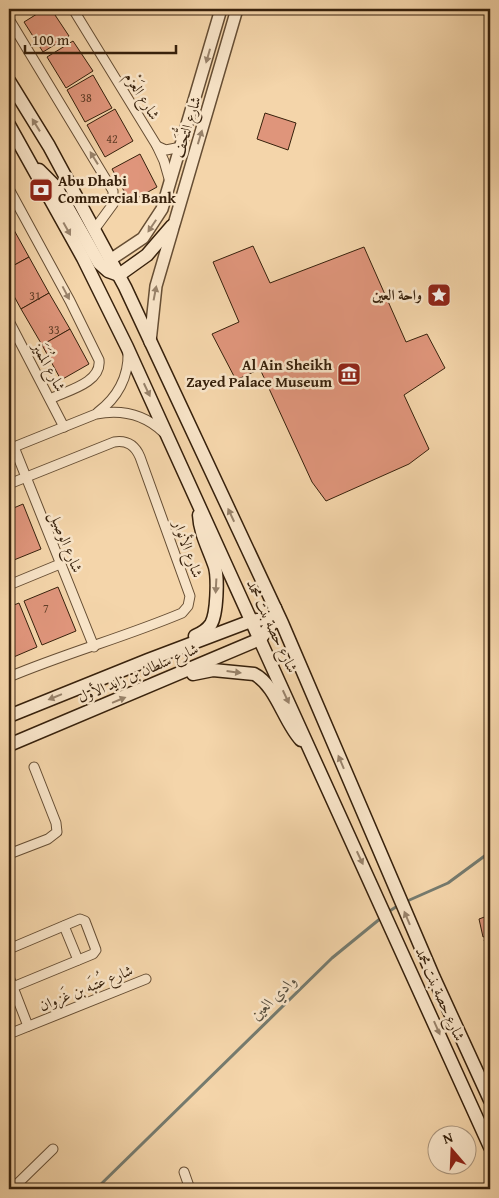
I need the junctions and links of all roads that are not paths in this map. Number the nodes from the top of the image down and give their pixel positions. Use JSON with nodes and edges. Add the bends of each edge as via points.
{"nodes":[{"id":1,"x":73,"y":9,"type":"edge"},
{"id":2,"x":221,"y":9,"type":"edge"},
{"id":3,"x":237,"y":9,"type":"edge"},
{"id":4,"x":9,"y":19,"type":"edge"},
{"id":5,"x":9,"y":81,"type":"edge"},
{"id":6,"x":9,"y":125,"type":"edge"},
{"id":7,"x":14,"y":142,"type":"edge"},
{"id":8,"x":157,"y":146,"type":"junction"},
{"id":9,"x":181,"y":146,"type":"junction"},
{"id":10,"x":31,"y":164,"type":"junction"},
{"id":11,"x":170,"y":185,"type":"junction"},
{"id":12,"x":9,"y":189,"type":"edge"},
{"id":13,"x":172,"y":226,"type":"junction"},
{"id":14,"x":94,"y":230,"type":"junction"},
{"id":15,"x":106,"y":263,"type":"junction"},
{"id":16,"x":119,"y":275,"type":"junction"},
{"id":17,"x":98,"y":288,"type":"junction"},
{"id":18,"x":9,"y":321,"type":"edge"},
{"id":19,"x":150,"y":342,"type":"junction"},
{"id":20,"x":127,"y":347,"type":"junction"},
{"id":21,"x":50,"y":399,"type":"junction"},
{"id":22,"x":96,"y":414,"type":"junction"},
{"id":23,"x":64,"y":427,"type":"junction"},
{"id":24,"x":170,"y":440,"type":"junction"},
{"id":25,"x":11,"y":448,"type":"edge"},
{"id":26,"x":26,"y":478,"type":"junction"},
{"id":27,"x":9,"y":484,"type":"edge"},
{"id":28,"x":199,"y":505,"type":"junction"},
{"id":29,"x":60,"y":564,"type":"junction"},
{"id":30,"x":9,"y":585,"type":"edge"},
{"id":31,"x":252,"y":621,"type":"junction"},
{"id":32,"x":277,"y":622,"type":"junction"},
{"id":33,"x":260,"y":639,"type":"junction"},
{"id":34,"x":94,"y":647,"type":"junction"},
{"id":35,"x":148,"y":660,"type":"junction"},
{"id":36,"x":9,"y":677,"type":"edge"},
{"id":37,"x":136,"y":692,"type":"junction"},
{"id":38,"x":9,"y":716,"type":"edge"},
{"id":39,"x":9,"y":745,"type":"edge"},
{"id":40,"x":310,"y":749,"type":"junction"},
{"id":41,"x":34,"y":767,"type":"dead end"},
{"id":42,"x":9,"y":854,"type":"edge"},
{"id":43,"x":64,"y":926,"type":"junction"},
{"id":44,"x":9,"y":949,"type":"edge"},
{"id":45,"x":78,"y":960,"type":"junction"},
{"id":46,"x":9,"y":977,"type":"edge"},
{"id":47,"x":146,"y":978,"type":"dead end"},
{"id":48,"x":13,"y":987,"type":"junction"},
{"id":49,"x":490,"y":990,"type":"edge"},
{"id":50,"x":490,"y":1002,"type":"edge"},
{"id":51,"x":28,"y":1026,"type":"junction"},
{"id":52,"x":9,"y":1034,"type":"edge"},
{"id":53,"x":490,"y":1100,"type":"edge"},
{"id":54,"x":490,"y":1147,"type":"edge"},
{"id":55,"x":53,"y":1149,"type":"dead end"},
{"id":56,"x":184,"y":1172,"type":"dead end"},
{"id":57,"x":12,"y":1189,"type":"edge"},
{"id":58,"x":190,"y":1189,"type":"edge"}],
"edges":[{"from":1,"to":8,"type":"street","name":"شارع العَزْم"},
{"from":2,"to":9,"type":"street","name":"شارع التُّحَف","one_way":true},
{"from":13,"to":3,"type":"street","name":"شارع التُّحَف","one_way":true},
{"from":14,"to":4,"type":"street","one_way":true,"via":[[113,204],[113,191]]},
{"from":14,"to":5,"type":"main road","name":"شارع حصة بنت محمد","one_way":true,"via":[[49,146]]},
{"from":6,"to":7,"type":"main road","name":"شارع حصة بنت محمد"},
{"from":7,"to":10,"type":"main road","name":"شارع حصة بنت محمد"},
{"from":8,"to":9,"type":"street","via":[[166,150]]},
{"from":8,"to":11,"type":"street","name":"شارع العَزْم"},
{"from":9,"to":11,"type":"street","name":"شارع التُّحَف"},
{"from":10,"to":15,"type":"main road","via":[[56,187],[92,253]]},
{"from":10,"to":17,"type":"main road","name":"شارع حصة بنت محمد","one_way":true},
{"from":11,"to":15,"type":"street","name":"شارع التُّحَف","one_way":true,"via":[[153,226],[143,238]]},
{"from":12,"to":21,"type":"street","one_way":true,"via":[[99,360],[99,369],[94,377]]},
{"from":13,"to":16,"type":"main road","via":[[148,255]]},
{"from":19,"to":13,"type":"street","name":"شارع التُّحَف","one_way":true,"via":[[154,298]]},
{"from":14,"to":15,"type":"main road","name":"شارع حصة بنت محمد"},
{"from":15,"to":16,"type":"main road","name":"شارع حصة بنت محمد"},
{"from":15,"to":17,"type":"main road","via":[[98,276]]},
{"from":16,"to":19,"type":"main road","name":"شارع حصة بنت محمد"},
{"from":17,"to":20,"type":"main road","name":"شارع حصة بنت محمد"},
{"from":18,"to":21,"type":"street","name":"شارع المُمَيَز"},
{"from":32,"to":19,"type":"main road","name":"شارع حصة بنت محمد","one_way":true,"via":[[275,608]]},
{"from":20,"to":22,"type":"street","via":[[127,366],[121,385],[111,401]]},
{"from":20,"to":24,"type":"main road","name":"شارع حصة بنت محمد","one_way":true},
{"from":21,"to":23,"type":"street","name":"شارع المُمَيَز"},
{"from":22,"to":23,"type":"street"},
{"from":22,"to":24,"type":"street","via":[[120,411],[137,415],[153,423]]},
{"from":23,"to":25,"type":"street"},
{"from":24,"to":28,"type":"main road","name":"شارع حصة بنت محمد"},
{"from":25,"to":26,"type":"street","name":"شارع الوصيل"},
{"from":26,"to":27,"type":"street","name":"شارع الأنوار"},
{"from":26,"to":29,"type":"street","name":"شارع الوصيل"},
{"from":26,"to":34,"type":"street","name":"شارع الأنوار","via":[[114,442],[132,444],[140,457],[190,601],[182,613]]},
{"from":28,"to":31,"type":"main road","name":"شارع حصة بنت محمد"},
{"from":28,"to":35,"type":"main road","one_way":true,"via":[[202,534],[216,572],[214,617],[203,632],[169,645]]},
{"from":29,"to":30,"type":"street"},
{"from":29,"to":34,"type":"street","name":"شارع الوصيل"},
{"from":31,"to":32,"type":"main road","name":"شارع سلطان بن زايد الأول"},
{"from":31,"to":33,"type":"main road","name":"شارع حصة بنت محمد"},
{"from":31,"to":35,"type":"main road","name":"شارع سلطان بن زايد الأول"},
{"from":32,"to":33,"type":"main road"},
{"from":53,"to":32,"type":"main road","name":"شارع حصة بنت محمد","one_way":true},
{"from":33,"to":37,"type":"main road","name":"شارع سلطان بن زايد الأول"},
{"from":33,"to":40,"type":"main road","name":"شارع حصة بنت محمد","one_way":true},
{"from":34,"to":36,"type":"street","name":"شارع الأنوار","via":[[57,657]]},
{"from":35,"to":38,"type":"main road","name":"شارع سلطان بن زايد الأول","one_way":true},
{"from":39,"to":37,"type":"main road","name":"شارع سلطان بن زايد الأول","one_way":true},
{"from":37,"to":40,"type":"main road","one_way":true,"via":[[148,691],[206,670],[254,674],[266,682],[290,726]]},
{"from":40,"to":54,"type":"main road","name":"شارع حصة بنت محمد","one_way":true},
{"from":41,"to":42,"type":"street","via":[[56,823],[56,832],[48,839]]},
{"from":43,"to":44,"type":"street"},
{"from":43,"to":45,"type":"street"},
{"from":43,"to":45,"type":"street","via":[[84,920],[95,953]]},
{"from":45,"to":48,"type":"street"},
{"from":46,"to":48,"type":"street"},
{"from":47,"to":51,"type":"street","name":"شارع عُتبَه بن غَزوان"},
{"from":48,"to":51,"type":"street"},
{"from":49,"to":50,"type":"street"},
{"from":51,"to":52,"type":"street","name":"شارع عُتبَه بن غَزوان"},
{"from":55,"to":57,"type":"street"},
{"from":56,"to":58,"type":"street"}]}
